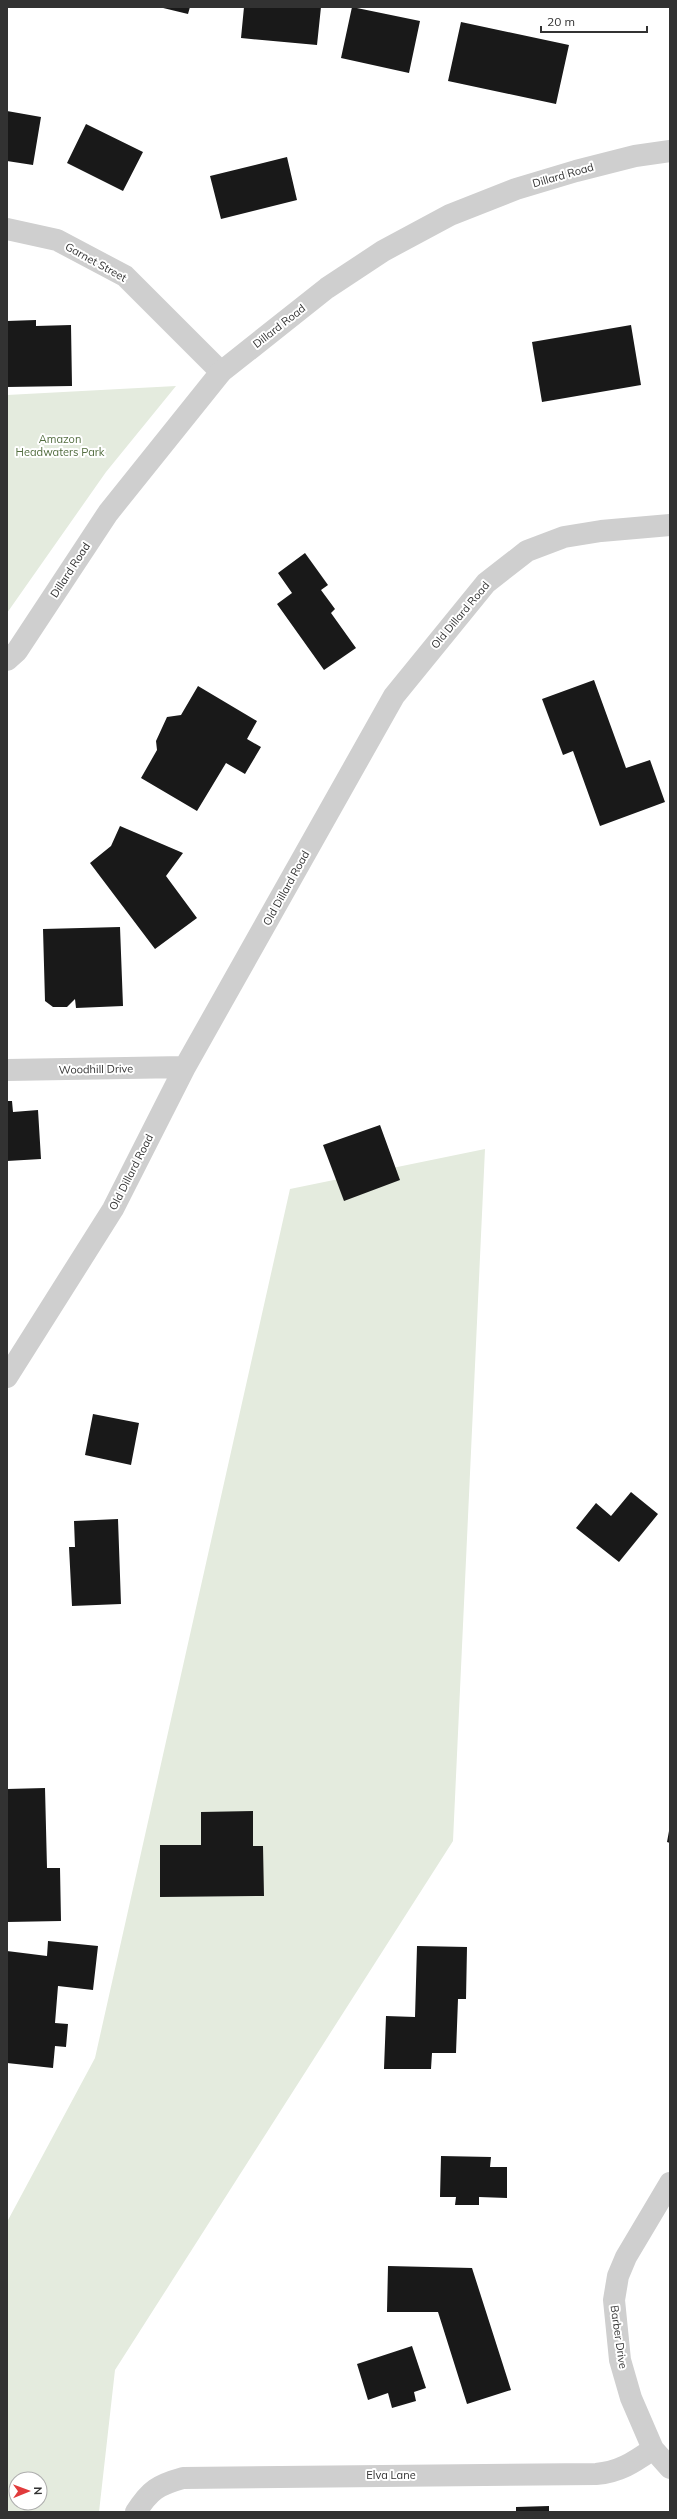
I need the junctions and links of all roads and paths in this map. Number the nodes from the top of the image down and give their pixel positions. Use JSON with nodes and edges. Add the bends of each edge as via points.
{"nodes":[{"id":1,"x":670,"y":151,"type":"edge"},
{"id":2,"x":7,"y":229,"type":"edge"},
{"id":3,"x":221,"y":372,"type":"junction"},
{"id":4,"x":670,"y":525,"type":"edge"},
{"id":5,"x":7,"y":660,"type":"edge"},
{"id":6,"x":185,"y":1067,"type":"junction"},
{"id":7,"x":7,"y":1070,"type":"edge"},
{"id":8,"x":7,"y":1377,"type":"edge"},
{"id":9,"x":670,"y":2183,"type":"edge"},
{"id":10,"x":653,"y":2449,"type":"junction"},
{"id":11,"x":670,"y":2468,"type":"edge"},
{"id":12,"x":136,"y":2512,"type":"edge"}],
"edges":[{"from":1,"to":3,"type":"street","name":"Dillard Road","via":[[635,156],[576,171],[516,189],[450,215],[383,251],[327,288]]},
{"from":2,"to":3,"type":"street","name":"Garnet Street","via":[[57,240],[125,276]]},
{"from":3,"to":5,"type":"street","name":"Dillard Road","via":[[108,513],[17,651]]},
{"from":4,"to":6,"type":"street","name":"Old Dillard Road","via":[[564,537],[527,551],[486,582],[394,696]]},
{"from":6,"to":7,"type":"street","name":"Woodhill Drive"},
{"from":6,"to":8,"type":"street","name":"Old Dillard Road","via":[[113,1209]]},
{"from":9,"to":10,"type":"street","name":"Barber Drive","via":[[626,2256],[618,2276],[614,2300],[620,2360],[631,2398]]},
{"from":10,"to":11,"type":"street","name":"Barber Drive"},
{"from":10,"to":12,"type":"street","name":"Elva Lane","via":[[627,2467],[613,2473],[183,2478],[164,2484],[149,2493]]}]}
